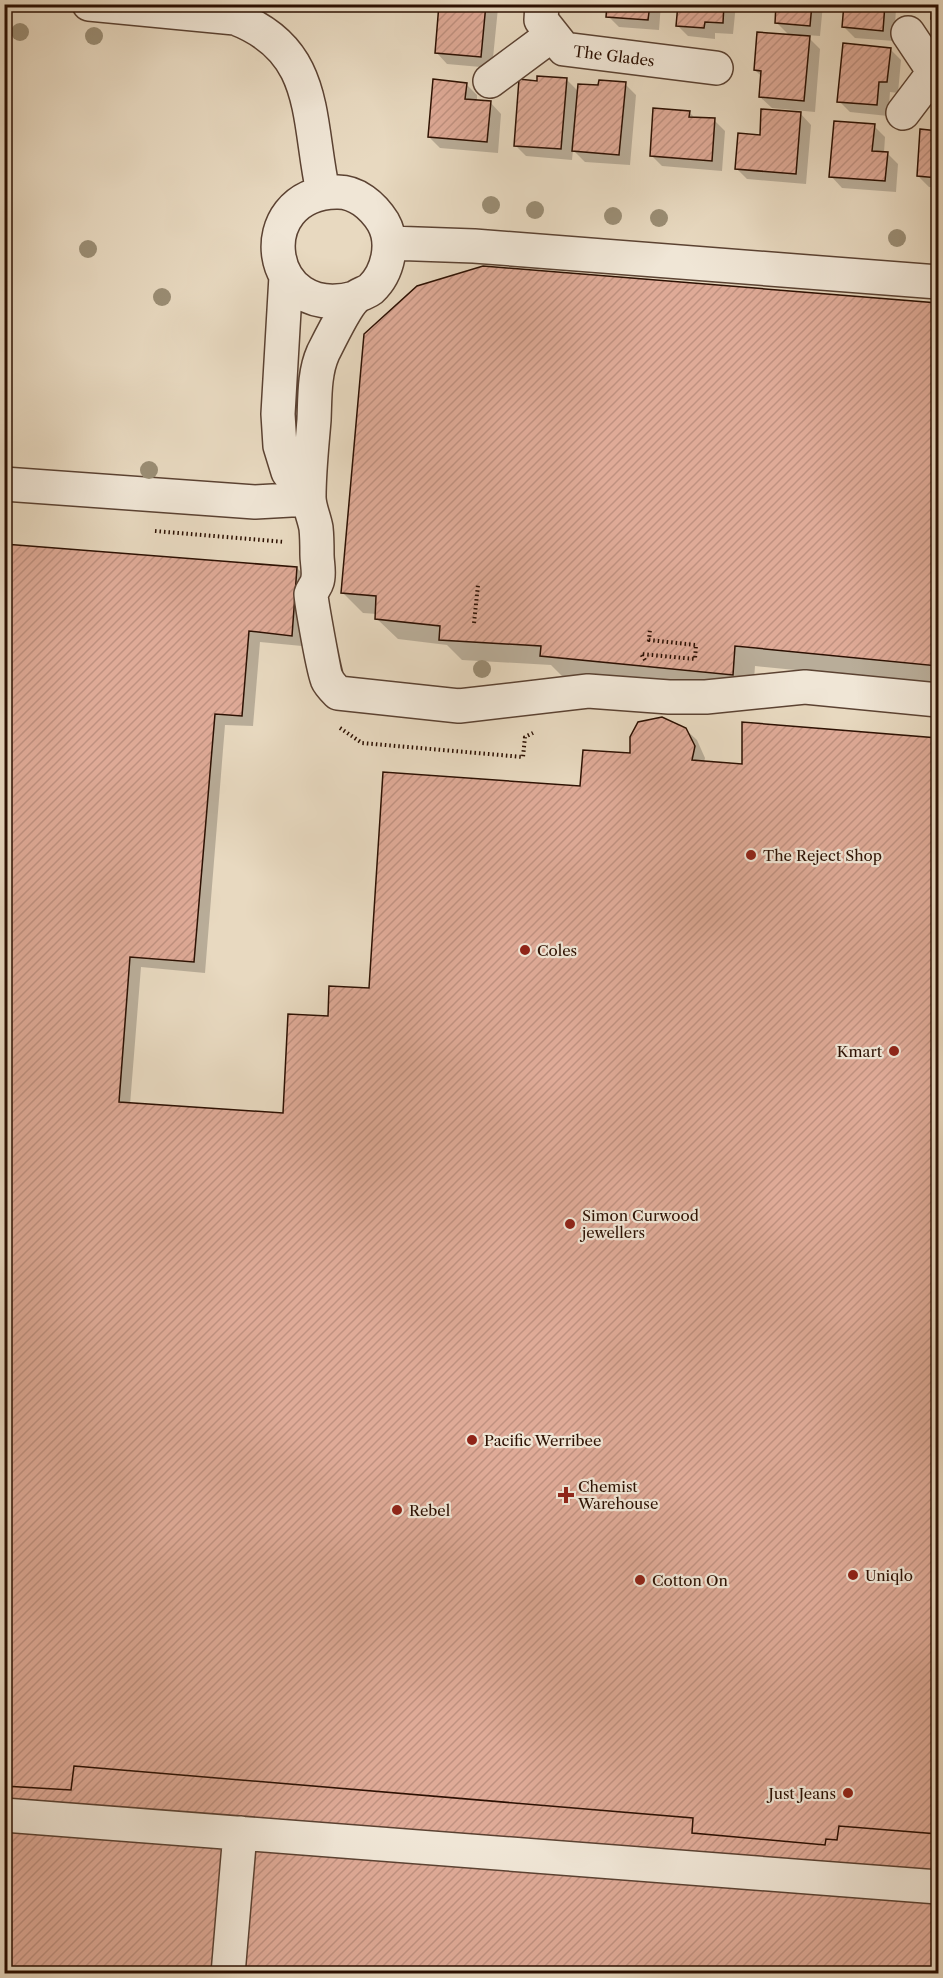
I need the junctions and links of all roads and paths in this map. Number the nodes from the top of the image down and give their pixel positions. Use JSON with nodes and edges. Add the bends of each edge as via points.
{"nodes":[{"id":1,"x":89,"y":4,"type":"edge"},
{"id":2,"x":547,"y":20,"type":"edge"},
{"id":3,"x":908,"y":33,"type":"dead end"},
{"id":4,"x":716,"y":68,"type":"dead end"},
{"id":5,"x":936,"y":72,"type":"edge"},
{"id":6,"x":490,"y":81,"type":"dead end"},
{"id":7,"x":903,"y":113,"type":"dead end"},
{"id":8,"x":323,"y":192,"type":"junction"},
{"id":9,"x":389,"y":243,"type":"junction"},
{"id":10,"x":286,"y":276,"type":"junction"},
{"id":11,"x":939,"y":282,"type":"edge"},
{"id":12,"x":355,"y":298,"type":"junction"},
{"id":13,"x":4,"y":484,"type":"edge"},
{"id":14,"x":309,"y":499,"type":"junction"},
{"id":15,"x":144,"y":531,"type":"dead end"},
{"id":16,"x":287,"y":542,"type":"dead end"},
{"id":17,"x":478,"y":585,"type":"dead end"},
{"id":18,"x":474,"y":623,"type":"dead end"},
{"id":19,"x":650,"y":629,"type":"dead end"},
{"id":20,"x":669,"y":697,"type":"junction"},
{"id":21,"x":939,"y":700,"type":"edge"},
{"id":22,"x":336,"y":725,"type":"dead end"},
{"id":23,"x":362,"y":743,"type":"dead end"},
{"id":24,"x":4,"y":1815,"type":"edge"},
{"id":25,"x":240,"y":1833,"type":"junction"},
{"id":26,"x":939,"y":1887,"type":"edge"},
{"id":27,"x":228,"y":1974,"type":"edge"}],
"edges":[{"from":1,"to":8,"type":"street","via":[[235,18],[274,38],[303,83]]},
{"from":2,"to":4,"type":"street","name":"The Glades","via":[[564,49]]},
{"from":2,"to":6,"type":"street"},
{"from":3,"to":5,"type":"street"},
{"from":5,"to":7,"type":"street"},
{"from":8,"to":9,"type":"street","via":[[342,191],[375,209],[385,225]]},
{"from":8,"to":10,"type":"street","via":[[306,198],[282,225],[279,260]]},
{"from":9,"to":11,"type":"street","via":[[474,246]]},
{"from":9,"to":12,"type":"street","via":[[388,261],[381,276]]},
{"from":10,"to":12,"type":"street","via":[[296,289],[324,302]]},
{"from":10,"to":14,"type":"street","via":[[278,414],[280,446],[288,472]]},
{"from":12,"to":14,"type":"street","via":[[330,337],[316,381]]},
{"from":13,"to":14,"type":"street","via":[[255,502]]},
{"from":14,"to":20,"type":"street","via":[[316,528],[318,580],[311,594],[326,678],[338,693],[459,706],[588,691]]},
{"from":15,"to":16,"type":"path"},
{"from":17,"to":18,"type":"path"},
{"from":19,"to":20,"type":"path","via":[[649,640],[696,645],[694,659],[641,654]]},
{"from":20,"to":21,"type":"street","via":[[805,687]]},
{"from":22,"to":23,"type":"path"},
{"from":24,"to":25,"type":"street"},
{"from":25,"to":26,"type":"street"},
{"from":25,"to":27,"type":"street"}]}
